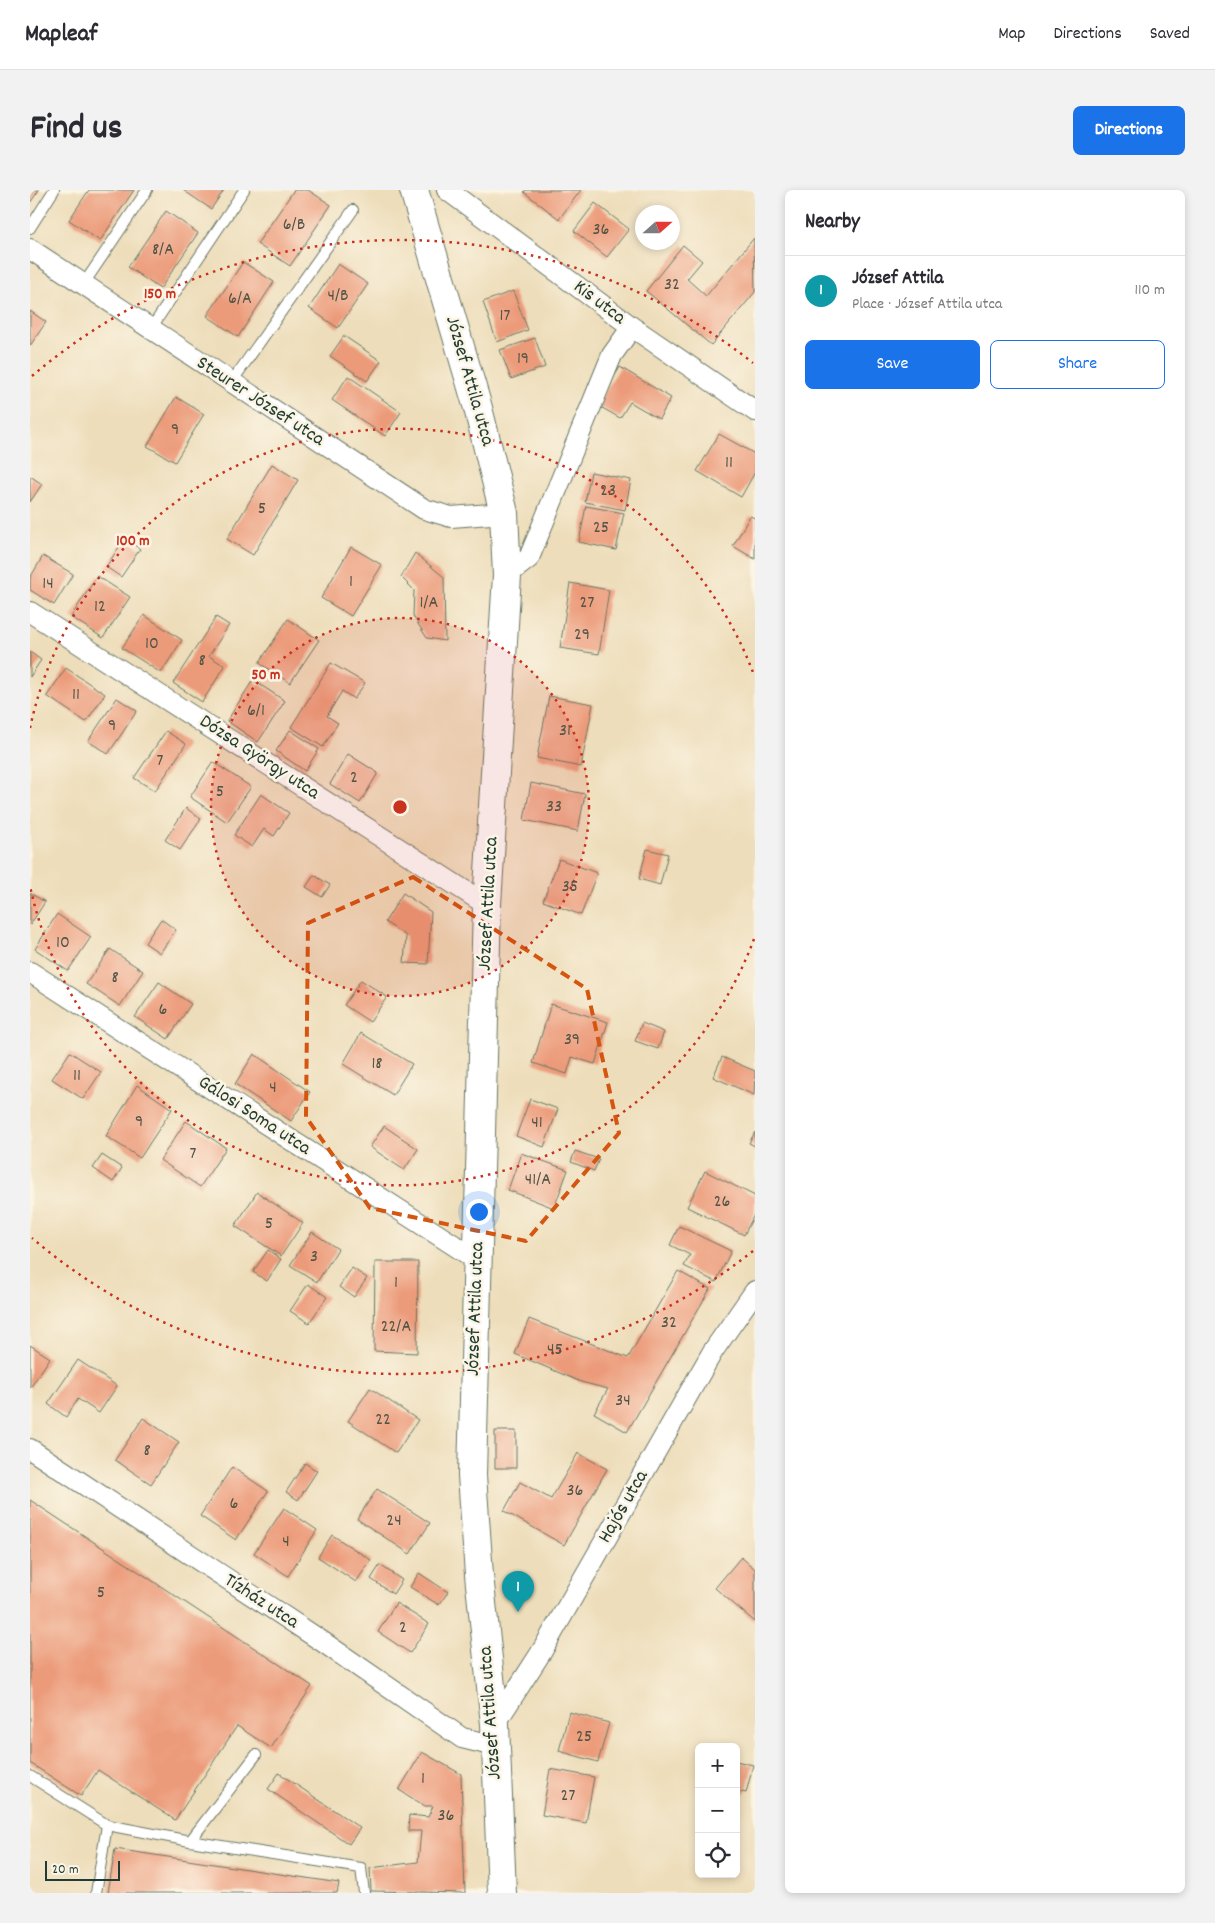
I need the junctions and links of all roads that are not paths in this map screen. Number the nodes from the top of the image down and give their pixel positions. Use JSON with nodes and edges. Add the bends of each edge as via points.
{"nodes":[{"id":1,"x":54,"y":190,"type":"edge"},
{"id":2,"x":147,"y":190,"type":"edge"},
{"id":3,"x":244,"y":190,"type":"edge"},
{"id":4,"x":414,"y":190,"type":"edge"},
{"id":5,"x":447,"y":190,"type":"edge"},
{"id":6,"x":353,"y":210,"type":"dead end"},
{"id":7,"x":30,"y":228,"type":"edge"},
{"id":8,"x":30,"y":249,"type":"edge"},
{"id":9,"x":83,"y":285,"type":"junction"},
{"id":10,"x":632,"y":327,"type":"junction"},
{"id":11,"x":150,"y":330,"type":"junction"},
{"id":12,"x":231,"y":383,"type":"junction"},
{"id":13,"x":755,"y":410,"type":"edge"},
{"id":14,"x":504,"y":513,"type":"junction"},
{"id":15,"x":507,"y":575,"type":"junction"},
{"id":16,"x":30,"y":612,"type":"edge"},
{"id":17,"x":488,"y":905,"type":"junction"},
{"id":18,"x":30,"y":972,"type":"edge"},
{"id":19,"x":477,"y":1260,"type":"junction"},
{"id":20,"x":755,"y":1290,"type":"edge"},
{"id":21,"x":30,"y":1449,"type":"edge"},
{"id":22,"x":495,"y":1735,"type":"junction"},
{"id":23,"x":256,"y":1755,"type":"dead end"},
{"id":24,"x":30,"y":1776,"type":"edge"},
{"id":25,"x":107,"y":1825,"type":"junction"},
{"id":26,"x":190,"y":1841,"type":"junction"},
{"id":27,"x":96,"y":1893,"type":"edge"},
{"id":28,"x":364,"y":1893,"type":"edge"},
{"id":29,"x":502,"y":1893,"type":"edge"}],
"edges":[{"from":1,"to":7,"type":"lane"},
{"from":2,"to":9,"type":"lane"},
{"from":3,"to":11,"type":"lane"},
{"from":4,"to":14,"type":"street","name":"József Attila utca","via":[[478,408]]},
{"from":5,"to":10,"type":"street","name":"Kis utca"},
{"from":6,"to":12,"type":"lane"},
{"from":8,"to":9,"type":"street","name":"Steurer József utca"},
{"from":9,"to":11,"type":"street","name":"Steurer József utca"},
{"from":10,"to":13,"type":"street","name":"Kis utca"},
{"from":10,"to":15,"type":"street","via":[[612,355],[529,558]]},
{"from":11,"to":12,"type":"street","name":"Steurer József utca"},
{"from":12,"to":14,"type":"street","name":"Steurer József utca","via":[[424,509],[451,517]]},
{"from":14,"to":15,"type":"street","name":"József Attila utca"},
{"from":15,"to":17,"type":"street","name":"József Attila utca"},
{"from":16,"to":17,"type":"street","name":"Dózsa György utca"},
{"from":17,"to":19,"type":"street","name":"József Attila utca"},
{"from":18,"to":19,"type":"street","name":"Gálosi Soma utca"},
{"from":19,"to":22,"type":"street","name":"József Attila utca","via":[[472,1475]]},
{"from":20,"to":22,"type":"street","name":"Hajós utca","via":[[713,1351]]},
{"from":21,"to":22,"type":"street","name":"Tízház utca","via":[[323,1642],[462,1738]]},
{"from":22,"to":29,"type":"street","name":"József Attila utca"},
{"from":23,"to":26,"type":"lane"},
{"from":24,"to":25,"type":"lane"},
{"from":25,"to":26,"type":"lane"},
{"from":25,"to":27,"type":"lane"},
{"from":26,"to":28,"type":"lane","via":[[360,1868]]}]}
